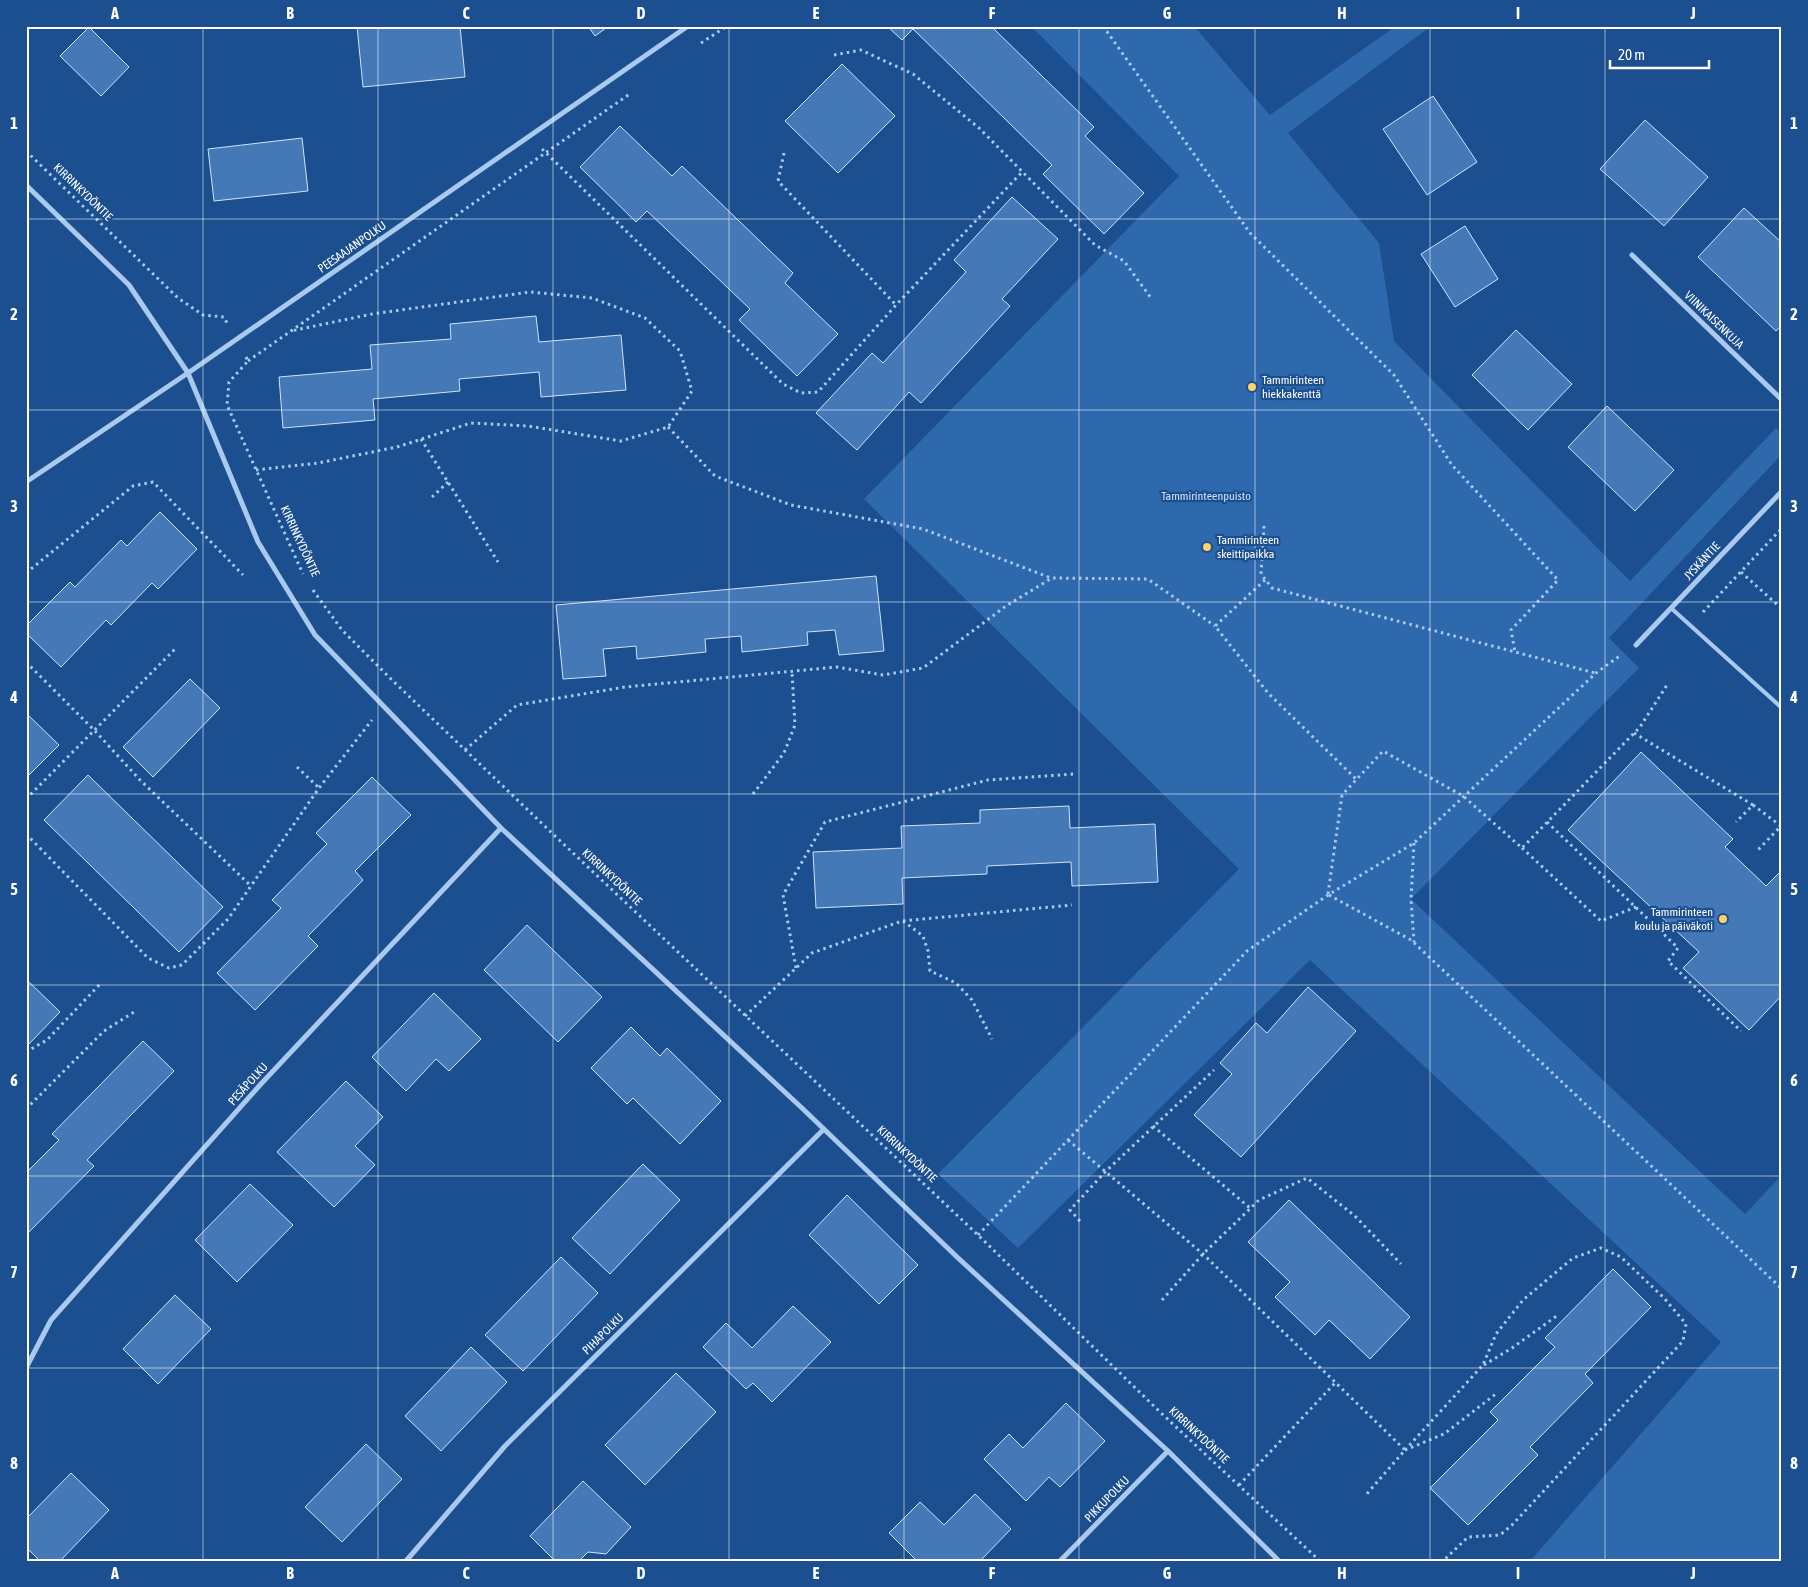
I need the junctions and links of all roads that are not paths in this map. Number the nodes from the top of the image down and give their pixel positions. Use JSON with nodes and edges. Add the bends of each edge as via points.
{"nodes":[{"id":1,"x":688,"y":26,"type":"edge"},
{"id":2,"x":26,"y":185,"type":"edge"},
{"id":3,"x":1632,"y":255,"type":"dead end"},
{"id":4,"x":188,"y":372,"type":"junction"},
{"id":5,"x":1782,"y":400,"type":"edge"},
{"id":6,"x":26,"y":482,"type":"edge"},
{"id":7,"x":1782,"y":491,"type":"edge"},
{"id":8,"x":1671,"y":608,"type":"junction"},
{"id":9,"x":1636,"y":645,"type":"road end"},
{"id":10,"x":1782,"y":708,"type":"edge"},
{"id":11,"x":501,"y":828,"type":"junction"},
{"id":12,"x":824,"y":1129,"type":"junction"},
{"id":13,"x":26,"y":1368,"type":"edge"},
{"id":14,"x":1168,"y":1451,"type":"junction"},
{"id":15,"x":406,"y":1561,"type":"edge"},
{"id":16,"x":1060,"y":1561,"type":"edge"},
{"id":17,"x":1279,"y":1561,"type":"edge"}],
"edges":[{"from":1,"to":4,"type":"street","name":"PEESAAJANPOLKU"},
{"from":2,"to":4,"type":"street","via":[[129,285]]},
{"from":3,"to":5,"type":"street","name":"VIINIKAISENKUJA"},
{"from":4,"to":6,"type":"street","name":"PEESAAJANPOLKU"},
{"from":4,"to":11,"type":"street","via":[[258,542],[316,635]]},
{"from":7,"to":8,"type":"street","name":"JYSKÄNTIE"},
{"from":8,"to":9,"type":"street","name":"JYSKÄNTIE"},
{"from":8,"to":10,"type":"lane"},
{"from":11,"to":12,"type":"street"},
{"from":11,"to":13,"type":"street","name":"PESÄPOLKU","via":[[260,1085],[51,1320]]},
{"from":12,"to":14,"type":"street","via":[[957,1257]]},
{"from":12,"to":15,"type":"street","name":"PIHAPOLKU","via":[[504,1446]]},
{"from":14,"to":16,"type":"street","name":"PIKKUPOLKU"},
{"from":14,"to":17,"type":"street"}]}
